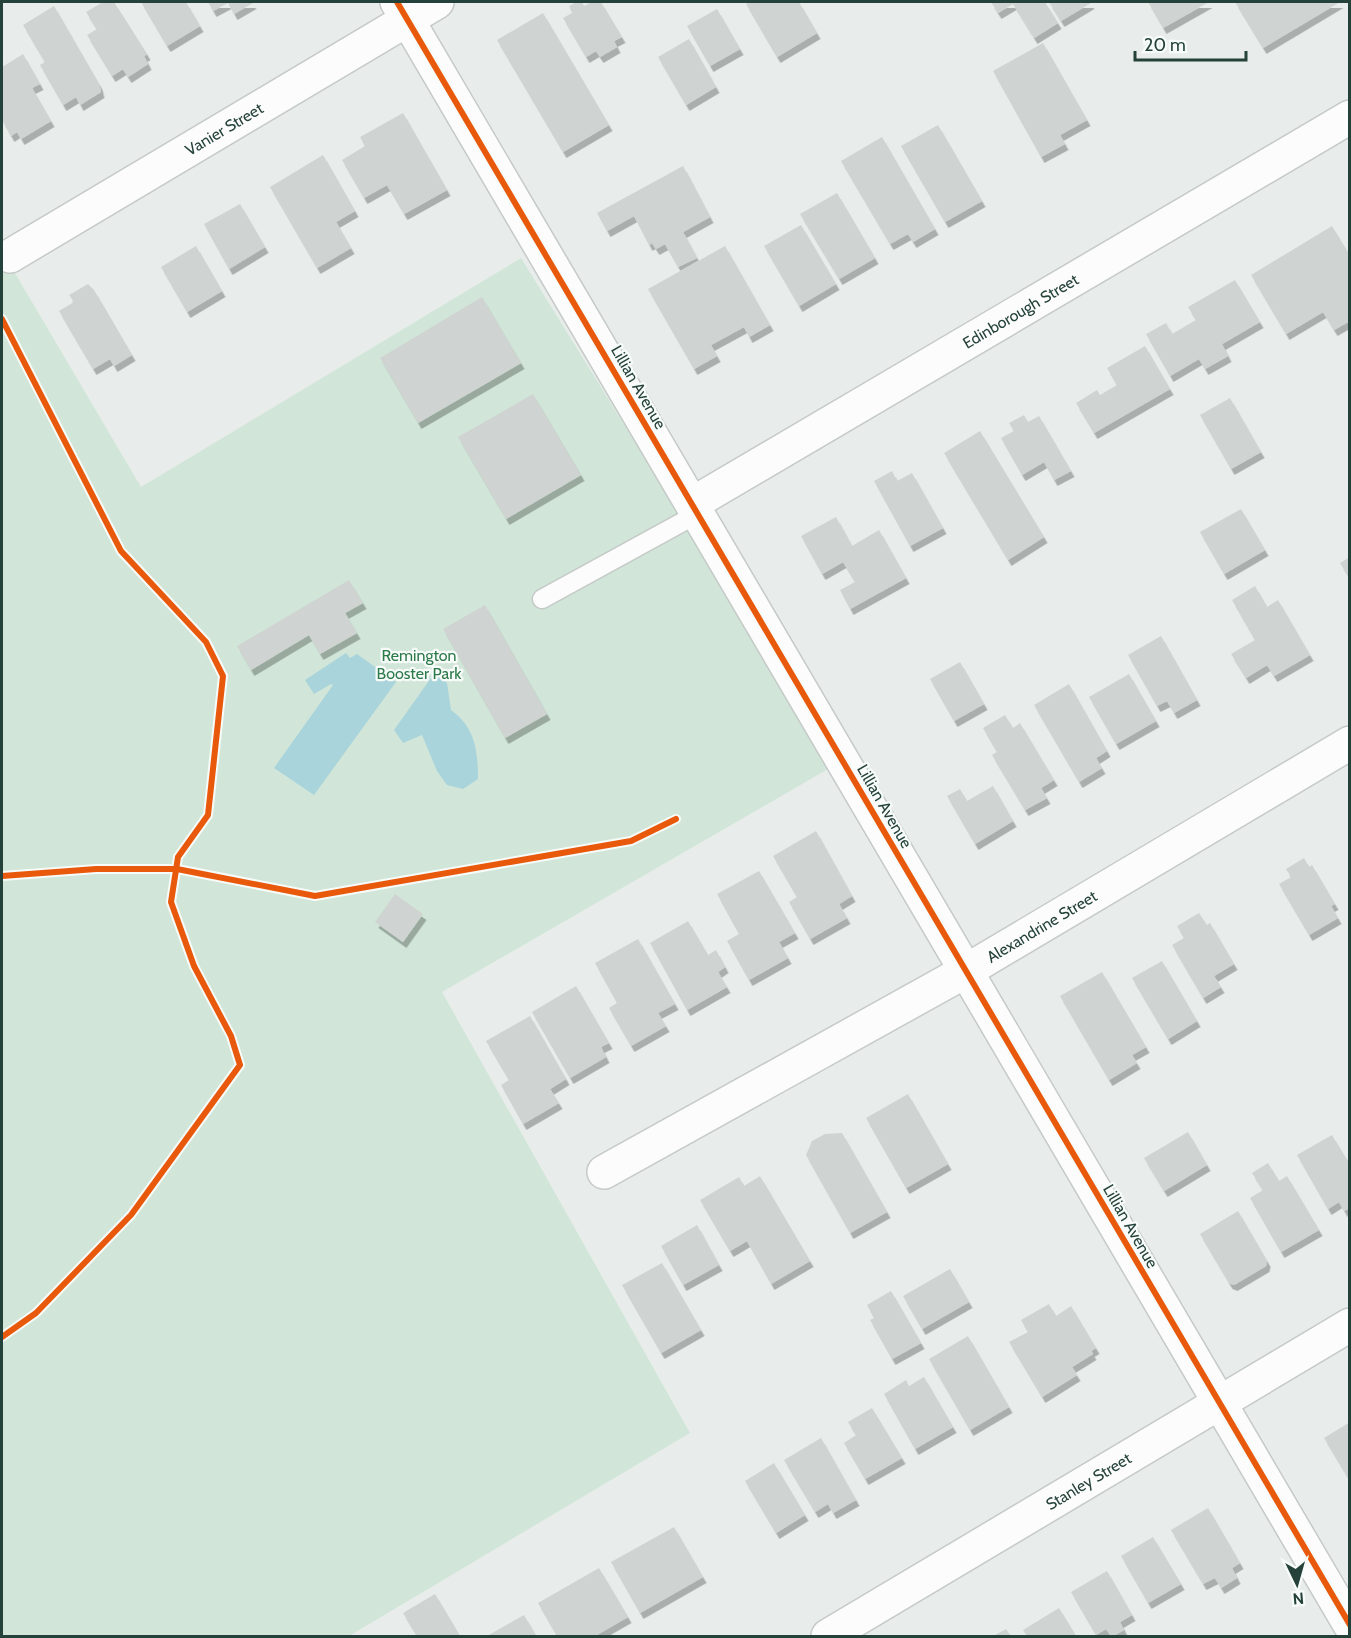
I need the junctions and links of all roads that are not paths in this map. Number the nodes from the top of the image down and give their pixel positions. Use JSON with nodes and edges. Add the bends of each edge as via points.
{"nodes":[{"id":1,"x":437,"y":2,"type":"edge"},
{"id":2,"x":402,"y":10,"type":"edge"},
{"id":3,"x":1350,"y":117,"type":"edge"},
{"id":4,"x":10,"y":256,"type":"dead end"},
{"id":5,"x":694,"y":509,"type":"junction"},
{"id":6,"x":542,"y":599,"type":"dead end"},
{"id":7,"x":1350,"y":743,"type":"edge"},
{"id":8,"x":966,"y":971,"type":"junction"},
{"id":9,"x":604,"y":1172,"type":"dead end"},
{"id":10,"x":1350,"y":1325,"type":"edge"},
{"id":11,"x":1219,"y":1402,"type":"junction"},
{"id":12,"x":1350,"y":1625,"type":"edge"},
{"id":13,"x":828,"y":1636,"type":"edge"}],
"edges":[{"from":1,"to":2,"type":"street","name":"Vanier Street"},
{"from":2,"to":4,"type":"street","name":"Vanier Street"},
{"from":2,"to":5,"type":"street","name":"Lillian Avenue"},
{"from":3,"to":5,"type":"street","name":"Edinborough Street"},
{"from":5,"to":6,"type":"lane"},
{"from":5,"to":8,"type":"street","name":"Lillian Avenue"},
{"from":7,"to":8,"type":"street","name":"Alexandrine Street"},
{"from":8,"to":9,"type":"street","name":"Alexandrine Street"},
{"from":8,"to":11,"type":"street","name":"Lillian Avenue"},
{"from":10,"to":11,"type":"street","name":"Stanley Street"},
{"from":11,"to":12,"type":"street","name":"Lillian Avenue"},
{"from":11,"to":13,"type":"street","name":"Stanley Street"}]}
